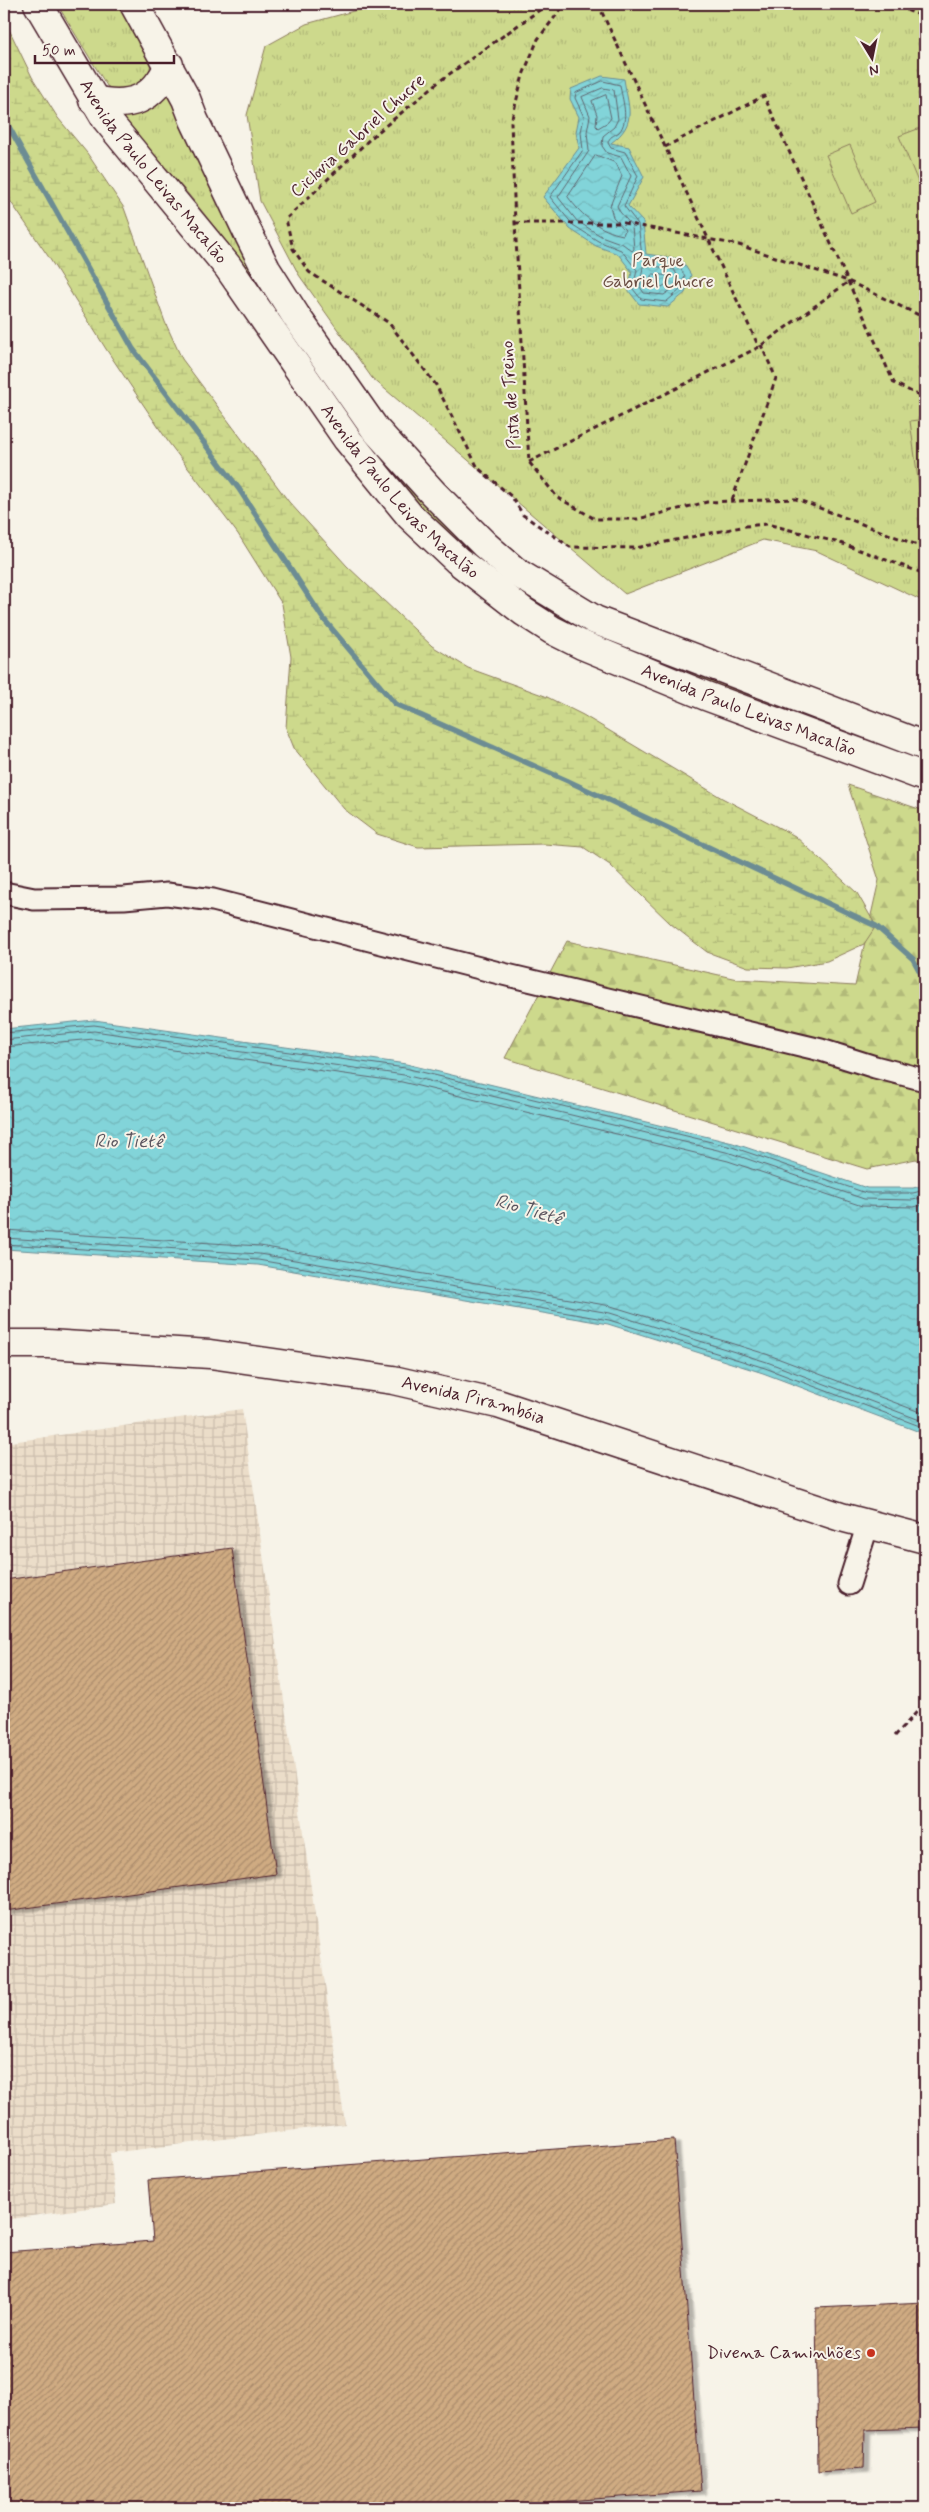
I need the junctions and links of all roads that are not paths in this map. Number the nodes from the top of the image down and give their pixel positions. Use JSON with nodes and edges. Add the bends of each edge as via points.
{"nodes":[{"id":1,"x":38,"y":4,"type":"edge"},
{"id":2,"x":134,"y":4,"type":"edge"},
{"id":3,"x":169,"y":65,"type":"junction"},
{"id":4,"x":93,"y":100,"type":"junction"},
{"id":5,"x":925,"y":746,"type":"edge"},
{"id":6,"x":925,"y":777,"type":"edge"},
{"id":7,"x":4,"y":893,"type":"edge"},
{"id":8,"x":925,"y":1080,"type":"edge"},
{"id":9,"x":4,"y":1344,"type":"edge"},
{"id":10,"x":868,"y":1524,"type":"junction"},
{"id":11,"x":925,"y":1539,"type":"edge"},
{"id":12,"x":849,"y":1584,"type":"dead end"}],
"edges":[{"from":1,"to":4,"type":"main road","name":"Avenida Paulo Leivas Macalão"},
{"from":2,"to":3,"type":"main road","name":"Avenida Paulo Leivas Macalão"},
{"from":3,"to":4,"type":"main road","via":[[153,91],[141,98],[122,104]]},
{"from":3,"to":5,"type":"main road","name":"Avenida Paulo Leivas Macalão","via":[[246,231],[296,316],[375,429],[491,550],[531,582],[595,620]]},
{"from":4,"to":6,"type":"main road","name":"Avenida Paulo Leivas Macalão","via":[[120,138],[228,267],[347,439],[410,516],[457,560],[552,630],[582,646]]},
{"from":7,"to":8,"type":"lane","via":[[34,900],[167,894],[213,900],[822,1050]]},
{"from":9,"to":10,"type":"main road","name":"Avenida Pirambóia","via":[[210,1354],[393,1380],[498,1404]]},
{"from":10,"to":11,"type":"main road","name":"Avenida Pirambóia"},
{"from":10,"to":12,"type":"lane"}]}
